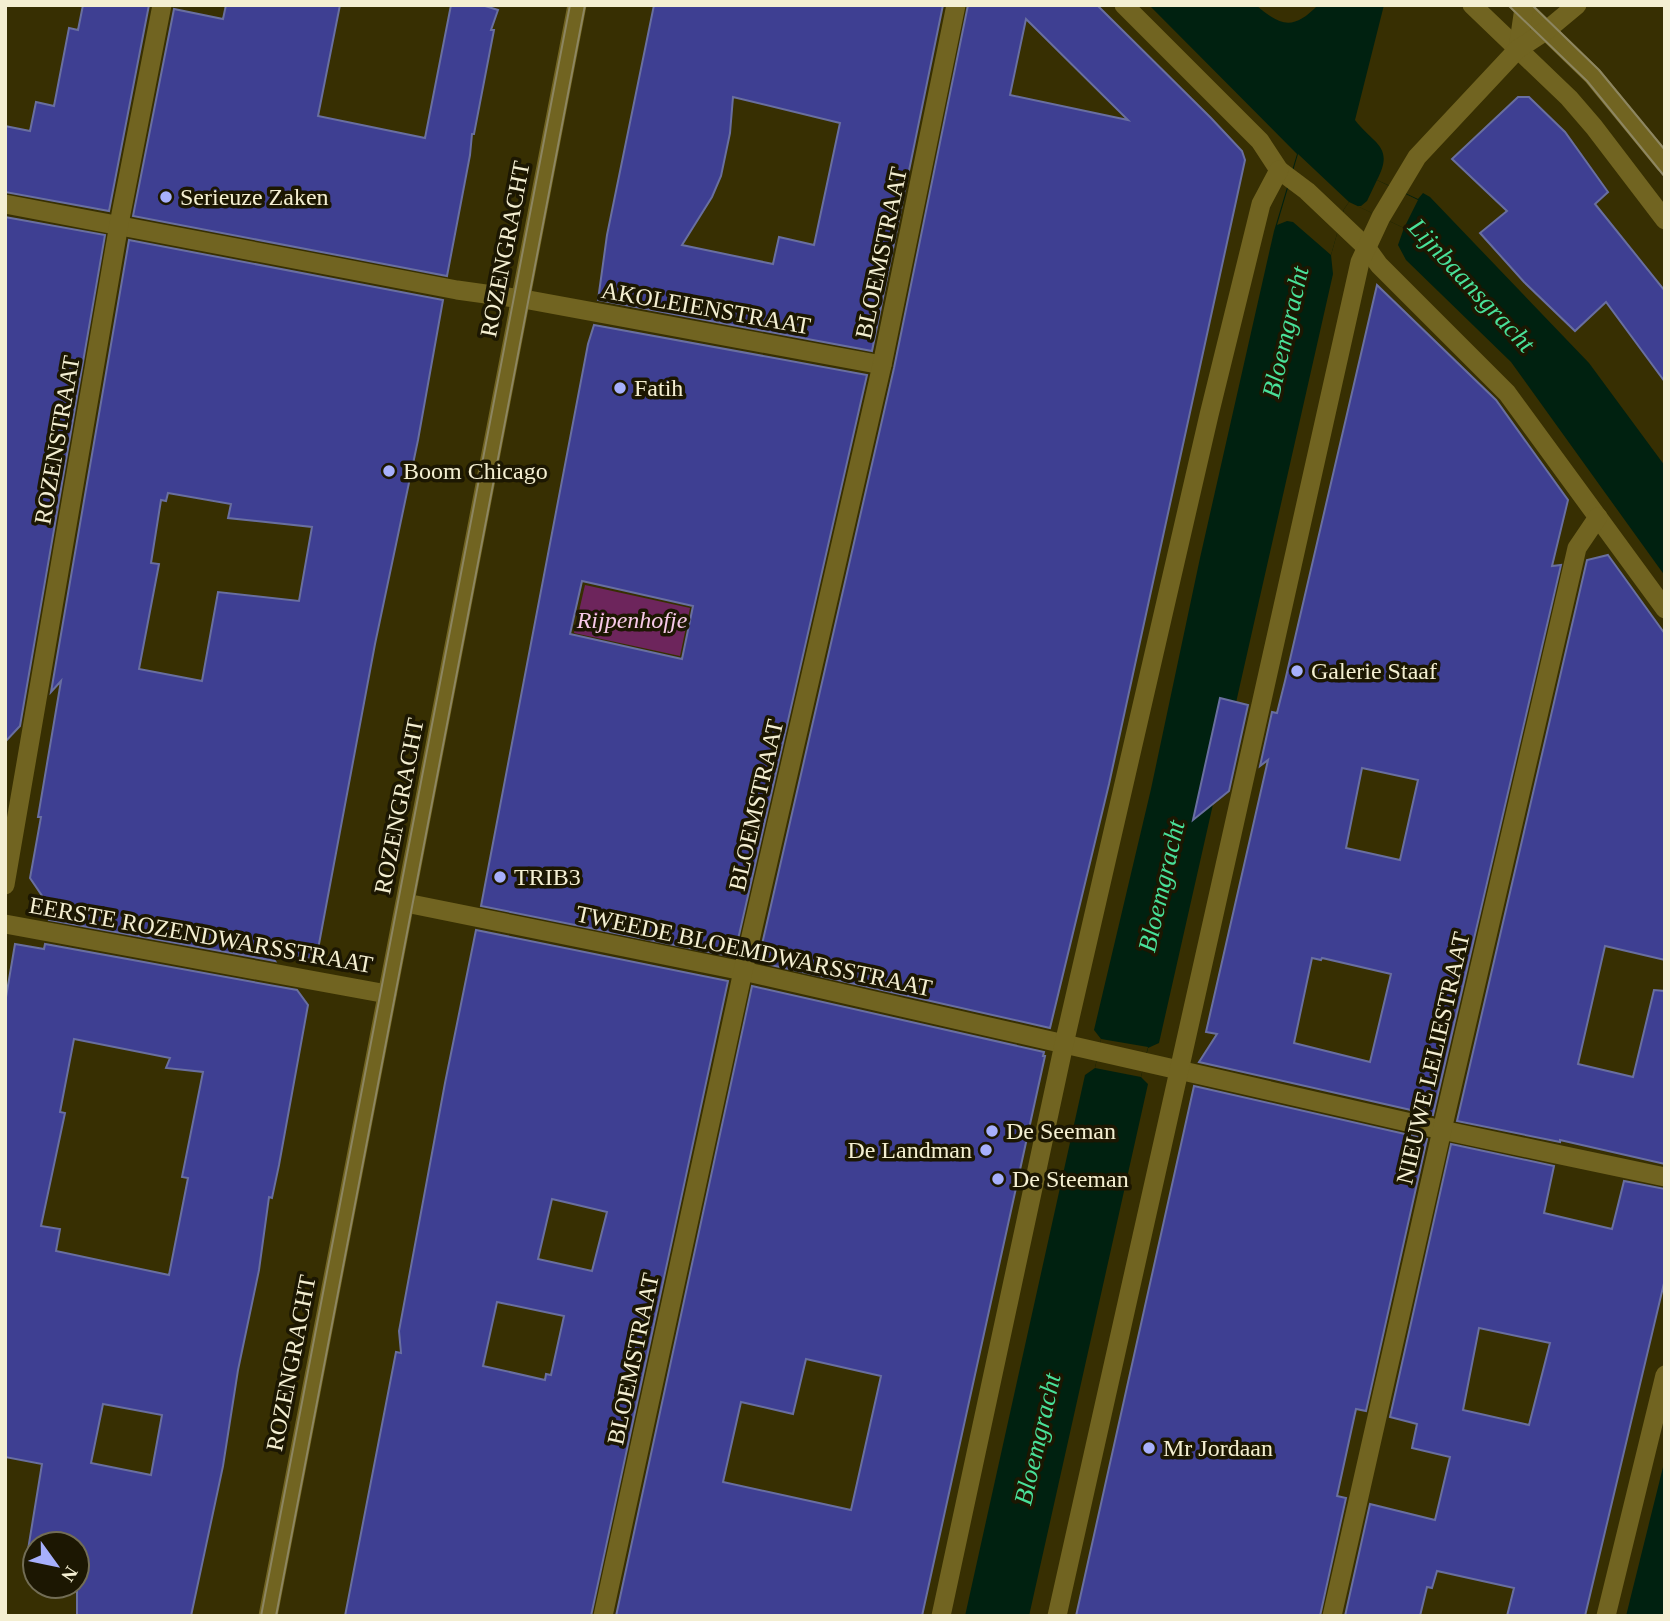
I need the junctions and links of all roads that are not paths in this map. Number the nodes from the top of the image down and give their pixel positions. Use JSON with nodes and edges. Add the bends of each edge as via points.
{"nodes":[{"id":1,"x":162,"y":5,"type":"edge"},
{"id":2,"x":577,"y":5,"type":"edge"},
{"id":3,"x":956,"y":5,"type":"edge"},
{"id":4,"x":1124,"y":5,"type":"edge"},
{"id":5,"x":1472,"y":5,"type":"edge"},
{"id":6,"x":1577,"y":5,"type":"edge"},
{"id":7,"x":1523,"y":6,"type":"edge"},
{"id":8,"x":1547,"y":30,"type":"junction"},
{"id":9,"x":1518,"y":49,"type":"junction"},
{"id":10,"x":1665,"y":164,"type":"edge"},
{"id":11,"x":1285,"y":175,"type":"junction"},
{"id":12,"x":5,"y":204,"type":"edge"},
{"id":13,"x":1665,"y":220,"type":"edge"},
{"id":14,"x":119,"y":224,"type":"junction"},
{"id":15,"x":1366,"y":247,"type":"junction"},
{"id":16,"x":521,"y":299,"type":"junction"},
{"id":17,"x":883,"y":365,"type":"junction"},
{"id":18,"x":1598,"y":517,"type":"junction"},
{"id":19,"x":1665,"y":609,"type":"edge"},
{"id":20,"x":5,"y":885,"type":"edge"},
{"id":21,"x":406,"y":903,"type":"junction"},
{"id":22,"x":5,"y":924,"type":"edge"},
{"id":23,"x":743,"y":971,"type":"junction"},
{"id":24,"x":387,"y":994,"type":"junction"},
{"id":25,"x":1064,"y":1044,"type":"junction"},
{"id":26,"x":1169,"y":1068,"type":"junction"},
{"id":27,"x":1442,"y":1130,"type":"junction"},
{"id":28,"x":1665,"y":1177,"type":"edge"},
{"id":29,"x":1665,"y":1375,"type":"edge"},
{"id":30,"x":268,"y":1616,"type":"edge"},
{"id":31,"x":603,"y":1616,"type":"edge"},
{"id":32,"x":941,"y":1616,"type":"edge"},
{"id":33,"x":1056,"y":1616,"type":"edge"},
{"id":34,"x":1332,"y":1616,"type":"edge"},
{"id":35,"x":1606,"y":1616,"type":"edge"}],
"edges":[{"from":1,"to":14,"type":"street","name":"ROZENSTRAAT"},
{"from":2,"to":16,"type":"street","name":"ROZENGRACHT"},
{"from":3,"to":17,"type":"street","name":"BLOEMSTRAAT"},
{"from":4,"to":11,"type":"street","via":[[1260,141]]},
{"from":5,"to":9,"type":"street"},
{"from":6,"to":8,"type":"street"},
{"from":7,"to":8,"type":"street"},
{"from":7,"to":9,"type":"street"},
{"from":8,"to":9,"type":"street"},
{"from":8,"to":10,"type":"street","via":[[1612,97]]},
{"from":9,"to":13,"type":"street","via":[[1594,127]]},
{"from":9,"to":15,"type":"street","via":[[1417,157]]},
{"from":11,"to":15,"type":"street"},
{"from":11,"to":25,"type":"street","via":[[1261,204]]},
{"from":12,"to":14,"type":"street","name":"AKOLEIENSTRAAT"},
{"from":14,"to":16,"type":"street","name":"AKOLEIENSTRAAT"},
{"from":14,"to":20,"type":"street","name":"ROZENSTRAAT"},
{"from":15,"to":18,"type":"street","via":[[1507,394]]},
{"from":15,"to":26,"type":"street","via":[[1352,290]]},
{"from":16,"to":17,"type":"street","name":"AKOLEIENSTRAAT"},
{"from":16,"to":21,"type":"street","name":"ROZENGRACHT"},
{"from":17,"to":23,"type":"street","name":"BLOEMSTRAAT"},
{"from":18,"to":19,"type":"street"},
{"from":18,"to":27,"type":"street","name":"NIEUWE LELIESTRAAT","via":[[1577,548]]},
{"from":21,"to":23,"type":"street","name":"TWEEDE BLOEMDWARSSTRAAT"},
{"from":21,"to":24,"type":"street","name":"ROZENGRACHT"},
{"from":22,"to":24,"type":"street","name":"EERSTE ROZENDWARSSTRAAT"},
{"from":23,"to":25,"type":"street","name":"TWEEDE BLOEMDWARSSTRAAT"},
{"from":23,"to":31,"type":"street","name":"BLOEMSTRAAT"},
{"from":24,"to":30,"type":"street","name":"ROZENGRACHT"},
{"from":25,"to":26,"type":"street","name":"TWEEDE BLOEMDWARSSTRAAT"},
{"from":25,"to":32,"type":"street"},
{"from":26,"to":27,"type":"street","name":"TWEEDE BLOEMDWARSSTRAAT"},
{"from":26,"to":33,"type":"street"},
{"from":27,"to":28,"type":"street","name":"TWEEDE BLOEMDWARSSTRAAT"},
{"from":27,"to":34,"type":"street","name":"NIEUWE LELIESTRAAT"},
{"from":29,"to":35,"type":"street"}]}
